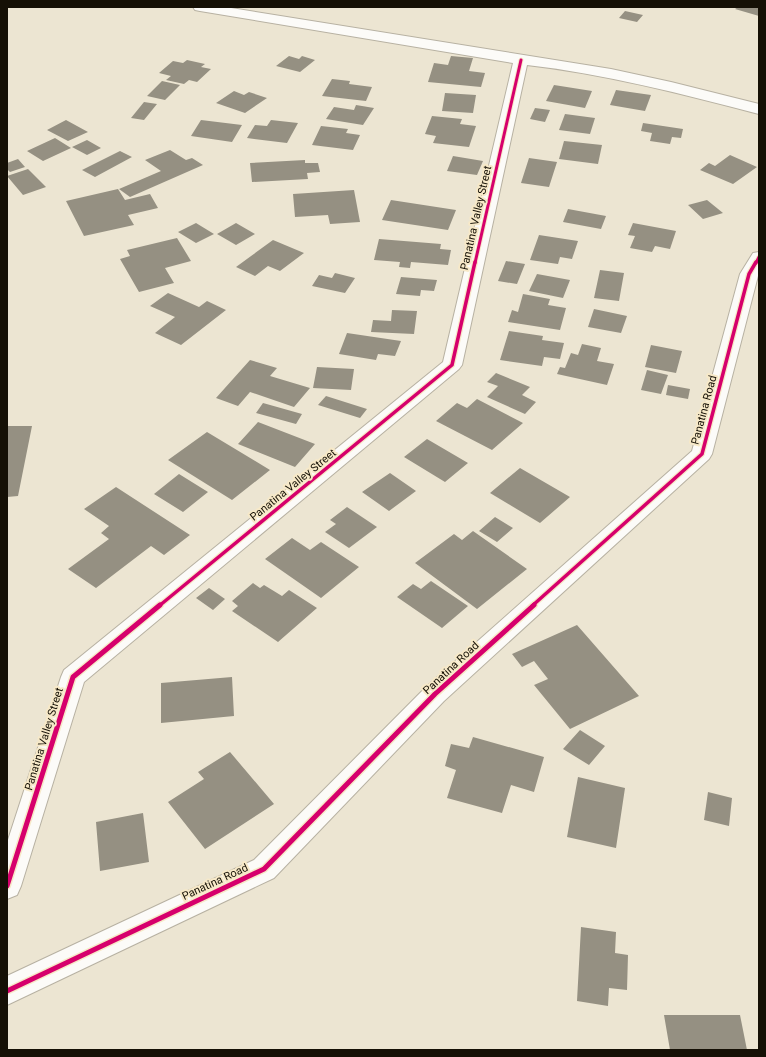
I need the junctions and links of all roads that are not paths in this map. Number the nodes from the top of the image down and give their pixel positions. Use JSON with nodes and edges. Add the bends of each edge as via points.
{"nodes":[{"id":1,"x":200,"y":7,"type":"edge"},
{"id":2,"x":521,"y":60,"type":"junction"},
{"id":3,"x":759,"y":109,"type":"edge"},
{"id":4,"x":759,"y":257,"type":"edge"},
{"id":5,"x":7,"y":886,"type":"edge"},
{"id":6,"x":7,"y":991,"type":"edge"}],
"edges":[{"from":1,"to":2,"type":"street"},
{"from":2,"to":3,"type":"street","via":[[563,64],[694,92]]},
{"from":2,"to":5,"type":"street","name":"Panatina Valley Street","via":[[452,365],[73,677]]},
{"from":4,"to":6,"type":"street","name":"Panatina Road","via":[[749,274],[702,454],[436,694],[264,869]]}]}
